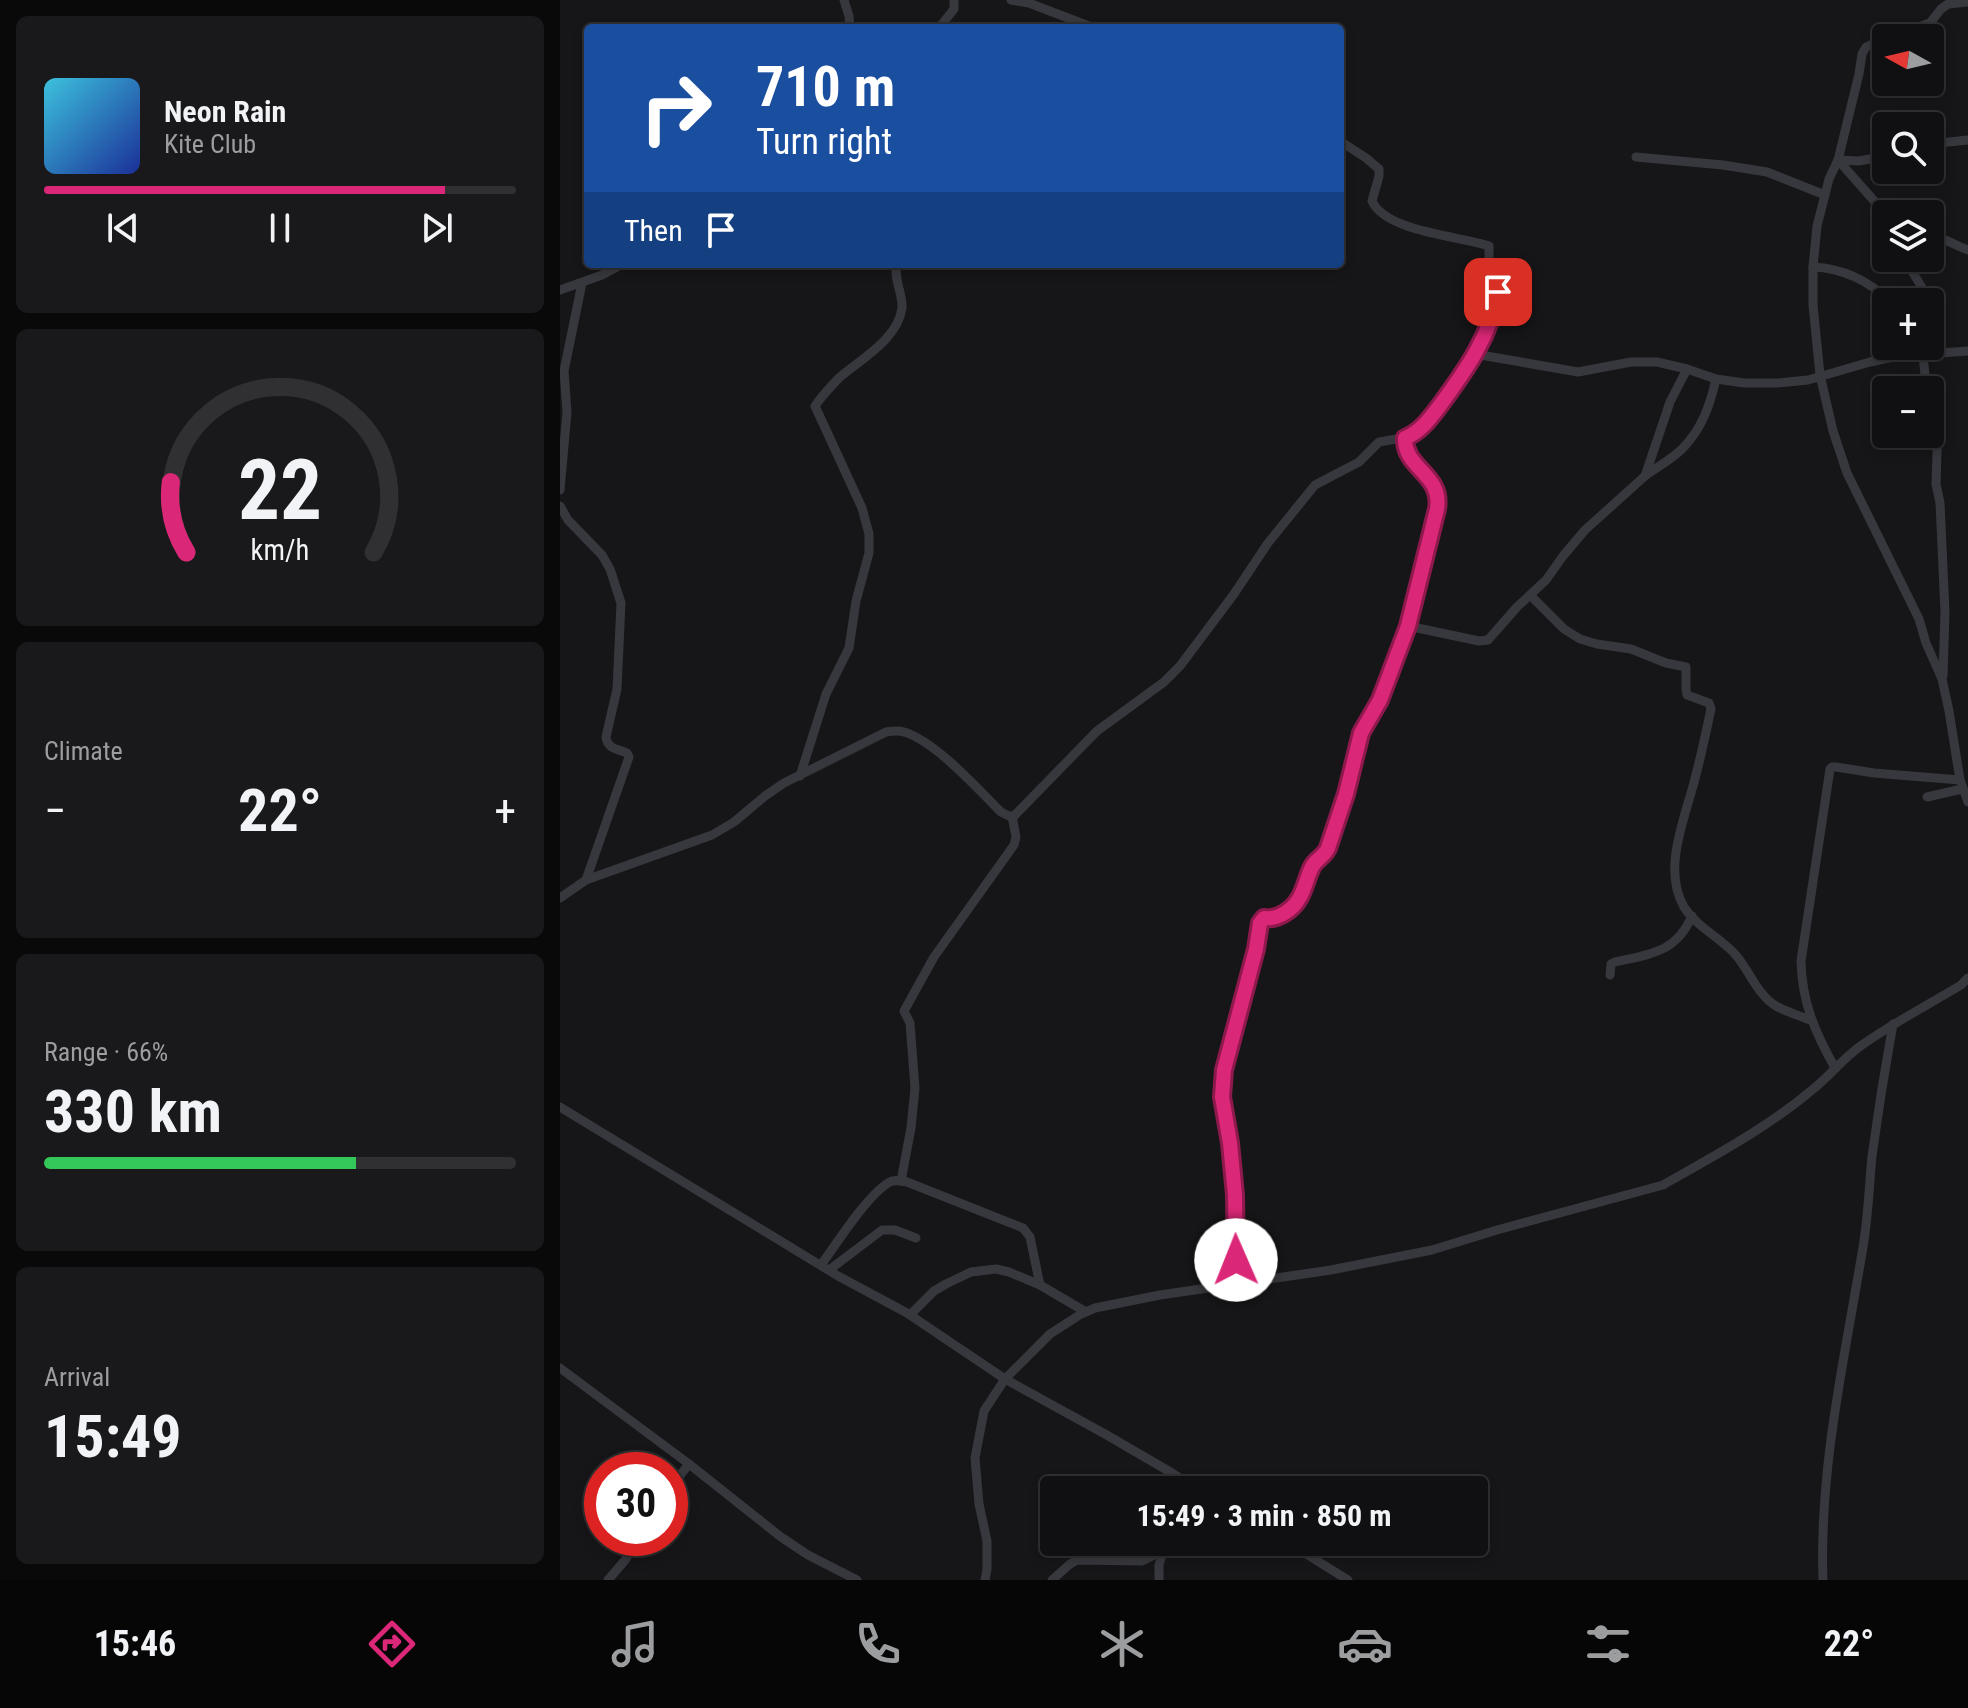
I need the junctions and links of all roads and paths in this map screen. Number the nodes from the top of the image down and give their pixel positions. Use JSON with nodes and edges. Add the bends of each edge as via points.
{"nodes":[{"id":1,"x":844,"y":0,"type":"edge"},
{"id":2,"x":954,"y":0,"type":"edge"},
{"id":3,"x":1011,"y":0,"type":"edge"},
{"id":4,"x":1968,"y":2,"type":"edge"},
{"id":5,"x":850,"y":24,"type":"edge"},
{"id":6,"x":942,"y":24,"type":"edge"},
{"id":7,"x":1084,"y":24,"type":"edge"},
{"id":8,"x":1927,"y":24,"type":"edge"},
{"id":9,"x":1872,"y":44,"type":"edge"},
{"id":10,"x":1968,"y":140,"type":"edge"},
{"id":11,"x":1944,"y":143,"type":"edge"},
{"id":12,"x":1344,"y":144,"type":"edge"},
{"id":13,"x":1636,"y":157,"type":"dead end"},
{"id":14,"x":1872,"y":159,"type":"edge"},
{"id":15,"x":1838,"y":160,"type":"junction"},
{"id":16,"x":1825,"y":195,"type":"junction"},
{"id":17,"x":1873,"y":200,"type":"edge"},
{"id":18,"x":1944,"y":238,"type":"edge"},
{"id":19,"x":1968,"y":250,"type":"edge"},
{"id":20,"x":1813,"y":267,"type":"junction"},
{"id":21,"x":614,"y":268,"type":"edge"},
{"id":22,"x":896,"y":268,"type":"edge"},
{"id":23,"x":582,"y":283,"type":"junction"},
{"id":24,"x":1873,"y":288,"type":"edge"},
{"id":25,"x":560,"y":290,"type":"edge"},
{"id":26,"x":1944,"y":350,"type":"edge"},
{"id":27,"x":1968,"y":351,"type":"edge"},
{"id":28,"x":1475,"y":354,"type":"junction"},
{"id":29,"x":1880,"y":360,"type":"edge"},
{"id":30,"x":1923,"y":360,"type":"edge"},
{"id":31,"x":1687,"y":369,"type":"junction"},
{"id":32,"x":1820,"y":375,"type":"junction"},
{"id":33,"x":1716,"y":379,"type":"junction"},
{"id":34,"x":1405,"y":438,"type":"junction"},
{"id":35,"x":1645,"y":476,"type":"junction"},
{"id":36,"x":560,"y":490,"type":"edge"},
{"id":37,"x":560,"y":506,"type":"edge"},
{"id":38,"x":1531,"y":596,"type":"junction"},
{"id":39,"x":1408,"y":626,"type":"junction"},
{"id":40,"x":1942,"y":679,"type":"junction"},
{"id":41,"x":800,"y":776,"type":"junction"},
{"id":42,"x":1961,"y":784,"type":"junction"},
{"id":43,"x":1927,"y":797,"type":"dead end"},
{"id":44,"x":1968,"y":802,"type":"edge"},
{"id":45,"x":1012,"y":816,"type":"junction"},
{"id":46,"x":586,"y":880,"type":"junction"},
{"id":47,"x":560,"y":898,"type":"edge"},
{"id":48,"x":1692,"y":916,"type":"junction"},
{"id":49,"x":1610,"y":975,"type":"dead end"},
{"id":50,"x":1968,"y":978,"type":"edge"},
{"id":51,"x":1810,"y":1020,"type":"junction"},
{"id":52,"x":1893,"y":1024,"type":"junction"},
{"id":53,"x":1835,"y":1068,"type":"junction"},
{"id":54,"x":560,"y":1107,"type":"edge"},
{"id":55,"x":901,"y":1181,"type":"junction"},
{"id":56,"x":916,"y":1238,"type":"dead end"},
{"id":57,"x":825,"y":1268,"type":"junction"},
{"id":58,"x":1235,"y":1283,"type":"junction"},
{"id":59,"x":1040,"y":1285,"type":"junction"},
{"id":60,"x":1086,"y":1312,"type":"junction"},
{"id":61,"x":910,"y":1315,"type":"junction"},
{"id":62,"x":560,"y":1368,"type":"edge"},
{"id":63,"x":1005,"y":1379,"type":"junction"},
{"id":64,"x":689,"y":1464,"type":"joint"},
{"id":65,"x":1170,"y":1476,"type":"edge"},
{"id":66,"x":628,"y":1556,"type":"edge"},
{"id":67,"x":1153,"y":1556,"type":"edge"},
{"id":68,"x":1161,"y":1556,"type":"edge"},
{"id":69,"x":1309,"y":1556,"type":"edge"},
{"id":70,"x":608,"y":1580,"type":"edge"},
{"id":71,"x":857,"y":1580,"type":"edge"},
{"id":72,"x":985,"y":1580,"type":"edge"},
{"id":73,"x":1052,"y":1580,"type":"edge"},
{"id":74,"x":1159,"y":1580,"type":"edge"},
{"id":75,"x":1348,"y":1580,"type":"edge"},
{"id":76,"x":1823,"y":1580,"type":"edge"}],
"edges":[{"from":1,"to":5,"type":"street"},
{"from":2,"to":6,"type":"street"},
{"from":3,"to":7,"type":"street"},
{"from":4,"to":8,"type":"street","via":[[1948,4]]},
{"from":9,"to":15,"type":"street","via":[[1862,54]]},
{"from":10,"to":11,"type":"street"},
{"from":12,"to":28,"type":"street","via":[[1379,169],[1372,201],[1382,214],[1489,246],[1489,269],[1498,292]]},
{"from":13,"to":16,"type":"street","via":[[1767,172]]},
{"from":14,"to":15,"type":"street"},
{"from":15,"to":16,"type":"street"},
{"from":15,"to":17,"type":"street"},
{"from":16,"to":20,"type":"street"},
{"from":18,"to":19,"type":"street"},
{"from":20,"to":24,"type":"street","via":[[1837,270]]},
{"from":20,"to":32,"type":"street"},
{"from":21,"to":23,"type":"street"},
{"from":22,"to":41,"type":"street","via":[[902,307],[891,333],[815,406],[862,508],[869,544],[848,652],[826,694]]},
{"from":23,"to":25,"type":"street"},
{"from":23,"to":36,"type":"street","via":[[564,371],[567,412]]},
{"from":26,"to":27,"type":"street"},
{"from":28,"to":31,"type":"street","via":[[1578,372],[1643,361]]},
{"from":28,"to":34,"type":"street","via":[[1427,422]]},
{"from":29,"to":32,"type":"street"},
{"from":30,"to":40,"type":"street","via":[[1938,423],[1936,484],[1945,612]]},
{"from":31,"to":33,"type":"street"},
{"from":31,"to":35,"type":"street"},
{"from":32,"to":33,"type":"street","via":[[1778,383]]},
{"from":32,"to":40,"type":"street","via":[[1847,473],[1919,619]]},
{"from":33,"to":35,"type":"street","via":[[1695,433],[1682,450]]},
{"from":34,"to":39,"type":"street","via":[[1408,455],[1430,478],[1439,502]]},
{"from":34,"to":45,"type":"street","via":[[1379,442],[1359,462],[1315,485],[1180,666],[1097,731]]},
{"from":35,"to":38,"type":"street","via":[[1585,530]]},
{"from":37,"to":46,"type":"street","via":[[602,555],[621,603],[617,689],[606,737],[611,747],[629,757]]},
{"from":38,"to":39,"type":"street","via":[[1486,641]]},
{"from":38,"to":48,"type":"street","via":[[1574,636],[1686,667],[1687,695],[1711,706],[1675,864],[1677,894]]},
{"from":39,"to":58,"type":"street","via":[[1380,700],[1361,733],[1326,854],[1313,865],[1298,901],[1279,917],[1260,923],[1223,1082],[1235,1195]]},
{"from":40,"to":42,"type":"street"},
{"from":41,"to":45,"type":"street","via":[[886,732],[899,731],[932,747],[1001,812]]},
{"from":41,"to":46,"type":"street","via":[[712,835]]},
{"from":42,"to":43,"type":"street"},
{"from":42,"to":44,"type":"street"},
{"from":42,"to":51,"type":"street","via":[[1831,768],[1801,961]]},
{"from":45,"to":55,"type":"street","via":[[1013,848],[934,957],[904,1011],[910,1023],[915,1088]]},
{"from":46,"to":47,"type":"street"},
{"from":48,"to":49,"type":"street","via":[[1677,941],[1650,955],[1611,964]]},
{"from":48,"to":51,"type":"street","via":[[1732,950],[1769,1001]]},
{"from":50,"to":52,"type":"street"},
{"from":51,"to":53,"type":"street"},
{"from":52,"to":53,"type":"street"},
{"from":52,"to":76,"type":"street","via":[[1829,1464]]},
{"from":53,"to":58,"type":"street","via":[[1749,1135],[1663,1185],[1432,1250]]},
{"from":54,"to":57,"type":"street"},
{"from":55,"to":57,"type":"street","via":[[888,1183],[874,1196]]},
{"from":55,"to":59,"type":"street","via":[[1023,1228],[1030,1237]]},
{"from":56,"to":57,"type":"street","via":[[882,1230]]},
{"from":57,"to":61,"type":"street"},
{"from":58,"to":60,"type":"street"},
{"from":59,"to":60,"type":"street"},
{"from":59,"to":61,"type":"street","via":[[996,1269],[971,1272],[934,1291]]},
{"from":60,"to":63,"type":"street","via":[[1050,1334]]},
{"from":61,"to":63,"type":"street"},
{"from":62,"to":64,"type":"street"},
{"from":63,"to":65,"type":"street"},
{"from":63,"to":72,"type":"street","via":[[984,1411],[975,1458],[987,1541]]},
{"from":64,"to":71,"type":"street","via":[[790,1544]]},
{"from":66,"to":70,"type":"street"},
{"from":67,"to":73,"type":"street","via":[[1142,1561],[1077,1560]]},
{"from":68,"to":74,"type":"street"},
{"from":69,"to":75,"type":"street"}]}
